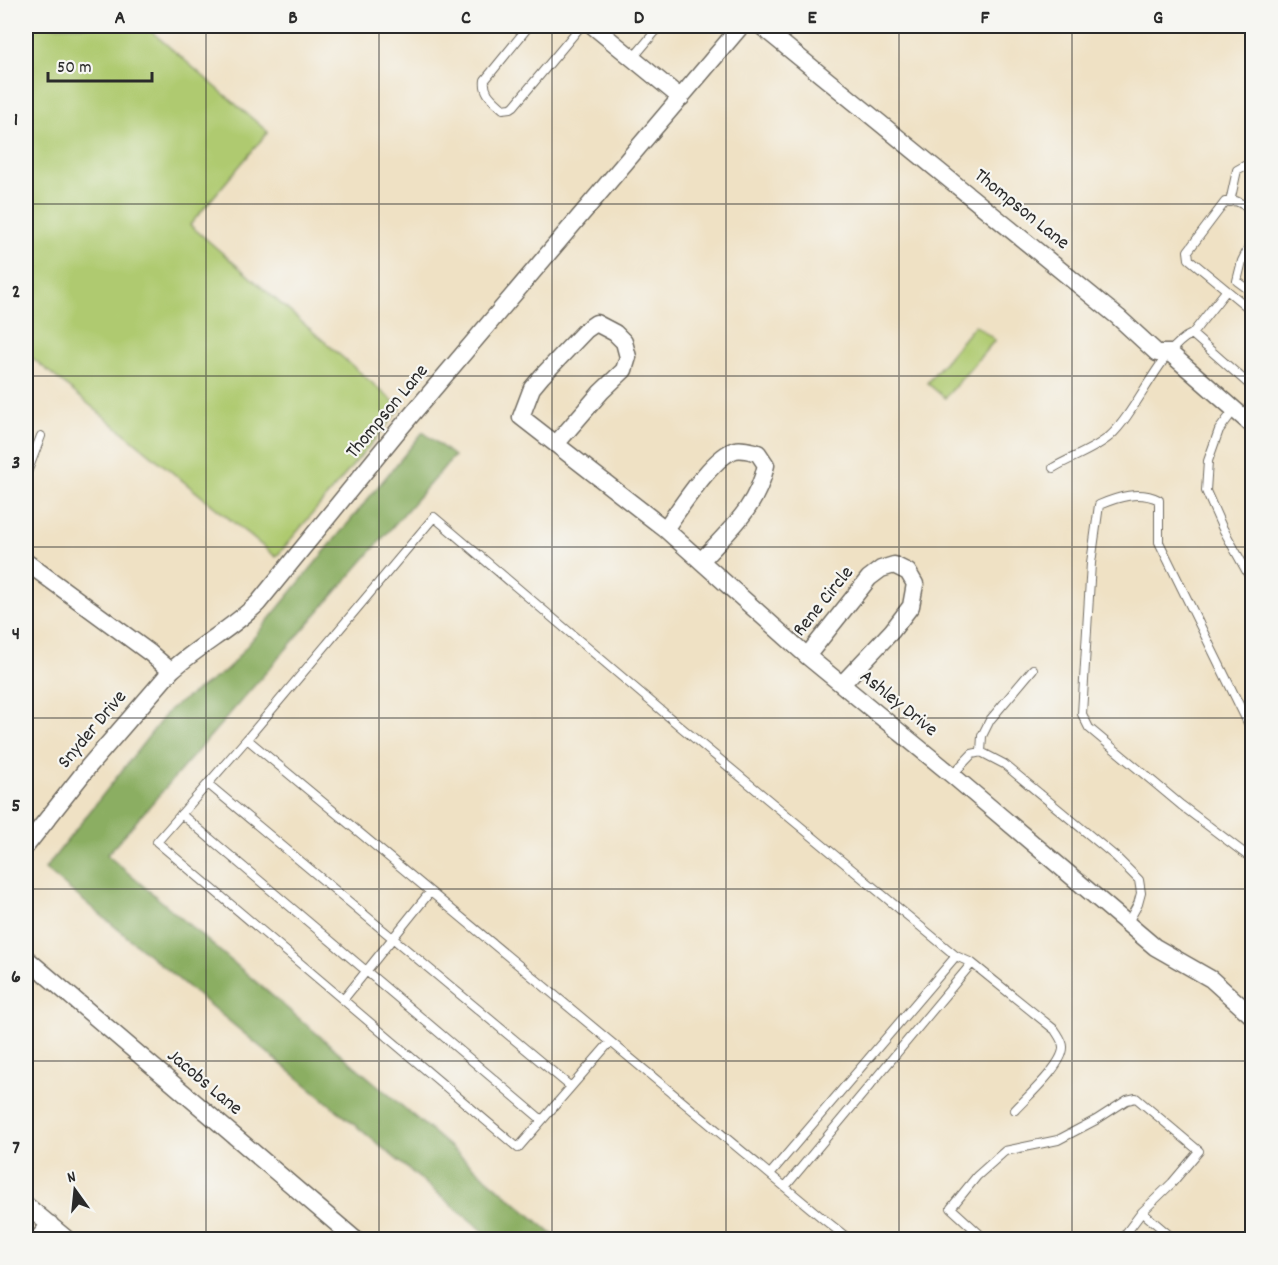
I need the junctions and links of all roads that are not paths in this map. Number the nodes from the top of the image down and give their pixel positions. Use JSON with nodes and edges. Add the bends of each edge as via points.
{"nodes":[{"id":1,"x":529,"y":26,"type":"edge"},
{"id":2,"x":581,"y":26,"type":"edge"},
{"id":3,"x":593,"y":26,"type":"edge"},
{"id":4,"x":660,"y":26,"type":"edge"},
{"id":5,"x":741,"y":26,"type":"edge"},
{"id":6,"x":761,"y":26,"type":"edge"},
{"id":7,"x":633,"y":58,"type":"junction"},
{"id":8,"x":681,"y":99,"type":"junction"},
{"id":9,"x":1252,"y":166,"type":"edge"},
{"id":10,"x":1230,"y":202,"type":"junction"},
{"id":11,"x":1252,"y":209,"type":"edge"},
{"id":12,"x":1252,"y":241,"type":"edge"},
{"id":13,"x":1226,"y":291,"type":"junction"},
{"id":14,"x":1252,"y":292,"type":"edge"},
{"id":15,"x":1252,"y":311,"type":"edge"},
{"id":16,"x":1192,"y":334,"type":"junction"},
{"id":17,"x":1170,"y":353,"type":"junction"},
{"id":18,"x":1252,"y":387,"type":"edge"},
{"id":19,"x":1234,"y":410,"type":"junction"},
{"id":20,"x":1252,"y":425,"type":"edge"},
{"id":21,"x":41,"y":436,"type":"dead end"},
{"id":22,"x":556,"y":444,"type":"junction"},
{"id":23,"x":1053,"y":468,"type":"dead end"},
{"id":24,"x":26,"y":475,"type":"edge"},
{"id":25,"x":665,"y":529,"type":"junction"},
{"id":26,"x":701,"y":561,"type":"junction"},
{"id":27,"x":26,"y":562,"type":"edge"},
{"id":28,"x":1252,"y":581,"type":"edge"},
{"id":29,"x":807,"y":656,"type":"junction"},
{"id":30,"x":1033,"y":669,"type":"dead end"},
{"id":31,"x":171,"y":671,"type":"junction"},
{"id":32,"x":842,"y":684,"type":"junction"},
{"id":33,"x":1252,"y":731,"type":"edge"},
{"id":34,"x":247,"y":739,"type":"junction"},
{"id":35,"x":981,"y":752,"type":"junction"},
{"id":36,"x":952,"y":775,"type":"junction"},
{"id":37,"x":208,"y":784,"type":"junction"},
{"id":38,"x":181,"y":814,"type":"junction"},
{"id":39,"x":26,"y":846,"type":"edge"},
{"id":40,"x":1252,"y":859,"type":"edge"},
{"id":41,"x":430,"y":892,"type":"junction"},
{"id":42,"x":1127,"y":924,"type":"junction"},
{"id":43,"x":393,"y":937,"type":"junction"},
{"id":44,"x":956,"y":956,"type":"junction"},
{"id":45,"x":26,"y":958,"type":"edge"},
{"id":46,"x":972,"y":963,"type":"junction"},
{"id":47,"x":366,"y":970,"type":"junction"},
{"id":48,"x":343,"y":1000,"type":"junction"},
{"id":49,"x":1252,"y":1017,"type":"edge"},
{"id":50,"x":610,"y":1042,"type":"junction"},
{"id":51,"x":572,"y":1087,"type":"junction"},
{"id":52,"x":1015,"y":1110,"type":"dead end"},
{"id":53,"x":542,"y":1120,"type":"junction"},
{"id":54,"x":770,"y":1174,"type":"junction"},
{"id":55,"x":785,"y":1187,"type":"junction"},
{"id":56,"x":26,"y":1205,"type":"edge"},
{"id":57,"x":1143,"y":1212,"type":"junction"},
{"id":58,"x":50,"y":1224,"type":"junction"},
{"id":59,"x":37,"y":1239,"type":"edge"},
{"id":60,"x":68,"y":1239,"type":"edge"},
{"id":61,"x":356,"y":1239,"type":"edge"},
{"id":62,"x":850,"y":1239,"type":"edge"},
{"id":63,"x":986,"y":1239,"type":"edge"},
{"id":64,"x":1121,"y":1239,"type":"edge"},
{"id":65,"x":1175,"y":1239,"type":"edge"}],
"edges":[{"from":1,"to":2,"type":"lane","via":[[485,80],[487,94],[503,109],[514,106]]},
{"from":3,"to":7,"type":"street"},
{"from":4,"to":7,"type":"lane"},
{"from":5,"to":8,"type":"street","name":"Thompson Lane"},
{"from":6,"to":17,"type":"street","name":"Thompson Lane","via":[[1157,353]]},
{"from":7,"to":8,"type":"street"},
{"from":8,"to":31,"type":"street","name":"Thompson Lane","via":[[258,603]]},
{"from":9,"to":10,"type":"lane","via":[[1237,170]]},
{"from":10,"to":11,"type":"lane"},
{"from":10,"to":13,"type":"lane","via":[[1225,202],[1188,250],[1189,259]]},
{"from":12,"to":14,"type":"lane","via":[[1237,280]]},
{"from":13,"to":15,"type":"lane"},
{"from":13,"to":16,"type":"lane"},
{"from":16,"to":17,"type":"lane"},
{"from":16,"to":18,"type":"lane"},
{"from":17,"to":19,"type":"street","name":"Thompson Lane"},
{"from":17,"to":23,"type":"lane","via":[[1110,436]]},
{"from":19,"to":20,"type":"street","name":"Thompson Lane"},
{"from":19,"to":28,"type":"lane","via":[[1219,430],[1208,461],[1206,491]]},
{"from":21,"to":24,"type":"lane"},
{"from":22,"to":22,"type":"street","name":"Ashley Drive","via":[[624,370],[628,357],[624,342],[596,323],[532,388],[522,417]]},
{"from":22,"to":25,"type":"street","name":"Ashley Drive"},
{"from":25,"to":26,"type":"street","name":"Ashley Drive"},
{"from":25,"to":26,"type":"street","via":[[706,473],[719,462],[733,451],[746,449],[758,453],[766,465],[758,494],[746,513]]},
{"from":26,"to":29,"type":"street","name":"Ashley Drive"},
{"from":27,"to":31,"type":"street"},
{"from":29,"to":32,"type":"street","name":"Ashley Drive"},
{"from":29,"to":32,"type":"street","name":"Rene Circle","via":[[869,578],[894,565],[908,572],[915,584],[911,606]]},
{"from":30,"to":35,"type":"lane","via":[[990,720],[982,736]]},
{"from":31,"to":39,"type":"street","name":"Snyder Drive"},
{"from":32,"to":36,"type":"street","name":"Ashley Drive"},
{"from":33,"to":40,"type":"lane","via":[[1159,542],[1159,500],[1149,495],[1119,496],[1098,505],[1082,714],[1089,728]]},
{"from":34,"to":37,"type":"lane"},
{"from":34,"to":41,"type":"lane"},
{"from":34,"to":44,"type":"lane","via":[[434,517]]},
{"from":35,"to":36,"type":"lane","via":[[972,754]]},
{"from":35,"to":42,"type":"lane","via":[[1004,764],[1139,880],[1138,904]]},
{"from":36,"to":42,"type":"street","name":"Ashley Drive"},
{"from":37,"to":38,"type":"lane"},
{"from":37,"to":43,"type":"lane"},
{"from":38,"to":47,"type":"lane"},
{"from":38,"to":48,"type":"lane","via":[[157,842]]},
{"from":41,"to":43,"type":"lane"},
{"from":41,"to":50,"type":"lane"},
{"from":42,"to":49,"type":"street","name":"Ashley Drive","via":[[1155,947],[1211,979]]},
{"from":43,"to":47,"type":"lane"},
{"from":43,"to":51,"type":"lane"},
{"from":44,"to":46,"type":"lane"},
{"from":44,"to":54,"type":"lane"},
{"from":45,"to":61,"type":"street","name":"Jacobs Lane"},
{"from":46,"to":52,"type":"lane","via":[[1055,1030],[1061,1040],[1063,1048],[1057,1064]]},
{"from":46,"to":55,"type":"lane"},
{"from":47,"to":48,"type":"lane"},
{"from":47,"to":53,"type":"lane"},
{"from":48,"to":53,"type":"lane","via":[[518,1148]]},
{"from":50,"to":51,"type":"lane"},
{"from":50,"to":54,"type":"lane"},
{"from":51,"to":53,"type":"lane"},
{"from":54,"to":55,"type":"lane"},
{"from":55,"to":62,"type":"lane"},
{"from":56,"to":58,"type":"street"},
{"from":57,"to":63,"type":"lane","via":[[1199,1151],[1136,1098],[1058,1140],[1005,1151],[977,1176],[951,1208]]},
{"from":57,"to":64,"type":"lane"},
{"from":57,"to":65,"type":"lane"},
{"from":58,"to":59,"type":"street"},
{"from":58,"to":60,"type":"street"}]}
